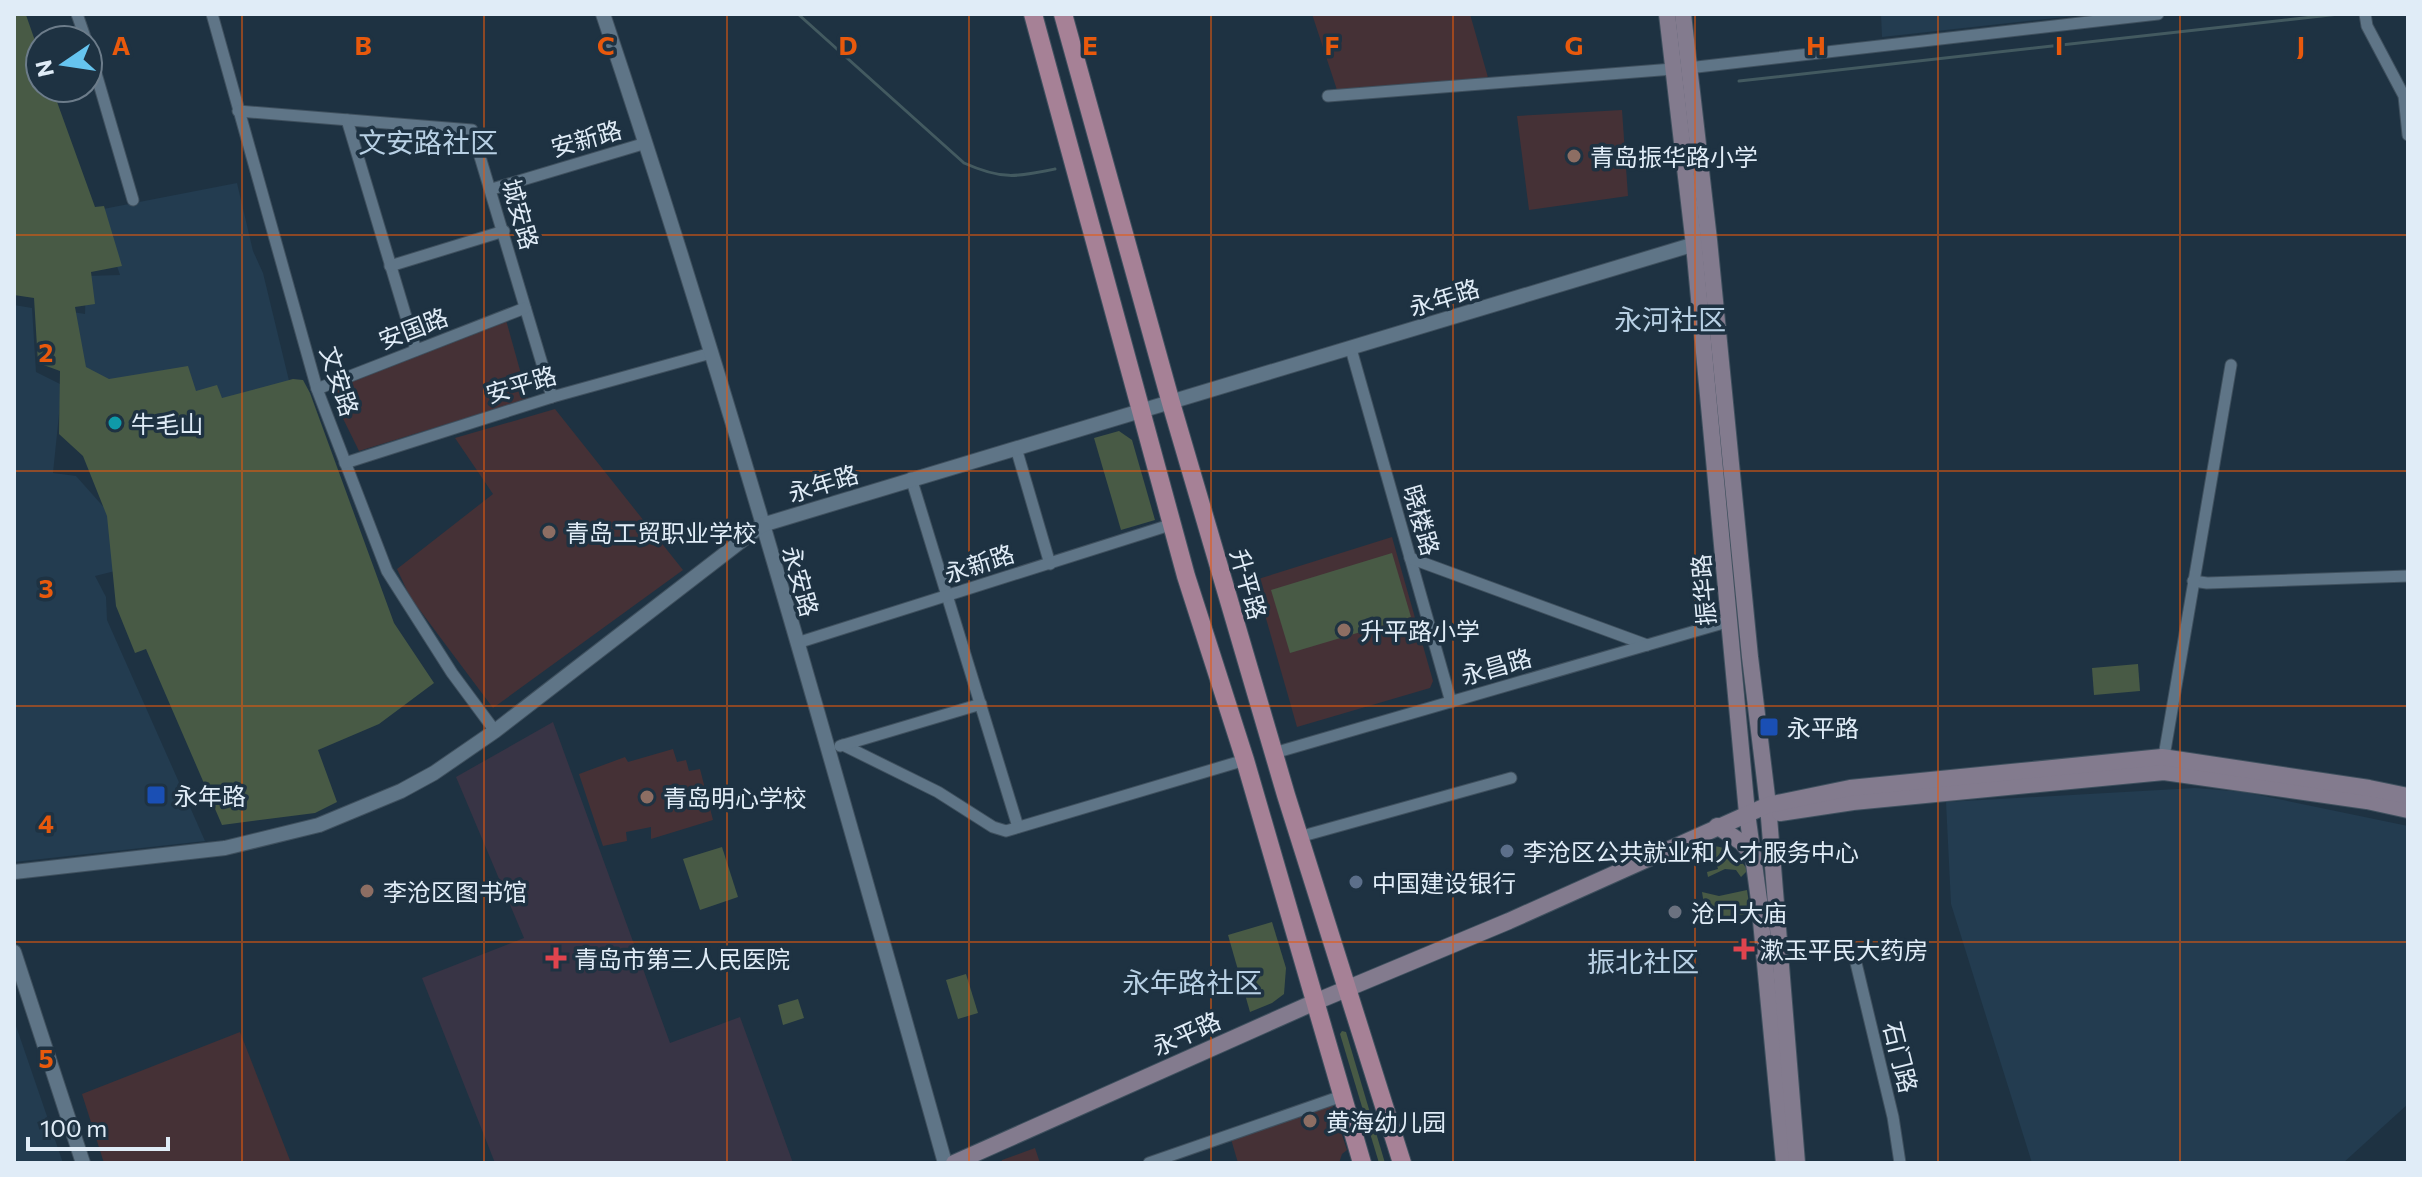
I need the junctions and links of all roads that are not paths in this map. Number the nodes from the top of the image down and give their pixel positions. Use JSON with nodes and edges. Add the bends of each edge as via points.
{"nodes":[{"id":1,"x":212,"y":14,"type":"edge"},
{"id":2,"x":603,"y":14,"type":"edge"},
{"id":3,"x":1033,"y":14,"type":"edge"},
{"id":4,"x":1063,"y":14,"type":"edge"},
{"id":5,"x":1667,"y":14,"type":"edge"},
{"id":6,"x":1683,"y":14,"type":"edge"},
{"id":7,"x":2158,"y":14,"type":"edge"},
{"id":8,"x":2365,"y":14,"type":"edge"},
{"id":9,"x":1680,"y":68,"type":"junction"},
{"id":10,"x":1328,"y":96,"type":"dead end"},
{"id":11,"x":104,"y":101,"type":"edge"},
{"id":12,"x":238,"y":111,"type":"junction"},
{"id":13,"x":347,"y":120,"type":"junction"},
{"id":14,"x":2408,"y":135,"type":"edge"},
{"id":15,"x":646,"y":143,"type":"junction"},
{"id":16,"x":492,"y":189,"type":"junction"},
{"id":17,"x":133,"y":200,"type":"dead end"},
{"id":18,"x":504,"y":231,"type":"junction"},
{"id":19,"x":1701,"y":243,"type":"junction"},
{"id":20,"x":390,"y":266,"type":"junction"},
{"id":21,"x":525,"y":308,"type":"junction"},
{"id":22,"x":1351,"y":349,"type":"junction"},
{"id":23,"x":416,"y":350,"type":"junction"},
{"id":24,"x":711,"y":353,"type":"junction"},
{"id":25,"x":2231,"y":365,"type":"dead end"},
{"id":26,"x":317,"y":389,"type":"junction"},
{"id":27,"x":552,"y":397,"type":"junction"},
{"id":28,"x":1171,"y":403,"type":"junction"},
{"id":29,"x":1139,"y":411,"type":"junction"},
{"id":30,"x":1016,"y":448,"type":"junction"},
{"id":31,"x":345,"y":463,"type":"junction"},
{"id":32,"x":911,"y":478,"type":"junction"},
{"id":33,"x":1173,"y":524,"type":"junction"},
{"id":34,"x":762,"y":525,"type":"junction"},
{"id":35,"x":1410,"y":558,"type":"junction"},
{"id":36,"x":1050,"y":564,"type":"junction"},
{"id":37,"x":2408,"y":576,"type":"edge"},
{"id":38,"x":2193,"y":581,"type":"junction"},
{"id":39,"x":947,"y":596,"type":"junction"},
{"id":40,"x":1730,"y":621,"type":"junction"},
{"id":41,"x":797,"y":643,"type":"junction"},
{"id":42,"x":1648,"y":645,"type":"junction"},
{"id":43,"x":1451,"y":702,"type":"junction"},
{"id":44,"x":981,"y":704,"type":"junction"},
{"id":45,"x":495,"y":731,"type":"junction"},
{"id":46,"x":836,"y":747,"type":"junction"},
{"id":47,"x":1274,"y":753,"type":"junction"},
{"id":48,"x":1245,"y":760,"type":"junction"},
{"id":49,"x":2163,"y":764,"type":"junction"},
{"id":50,"x":1511,"y":778,"type":"dead end"},
{"id":51,"x":2408,"y":796,"type":"edge"},
{"id":52,"x":1768,"y":810,"type":"junction"},
{"id":53,"x":2408,"y":810,"type":"edge"},
{"id":54,"x":1747,"y":813,"type":"junction"},
{"id":55,"x":1717,"y":826,"type":"junction"},
{"id":56,"x":1018,"y":827,"type":"junction"},
{"id":57,"x":1299,"y":837,"type":"junction"},
{"id":58,"x":1754,"y":856,"type":"junction"},
{"id":59,"x":14,"y":872,"type":"edge"},
{"id":60,"x":14,"y":952,"type":"edge"},
{"id":61,"x":1856,"y":963,"type":"dead end"},
{"id":62,"x":1347,"y":989,"type":"junction"},
{"id":63,"x":1315,"y":1002,"type":"junction"},
{"id":64,"x":1342,"y":1096,"type":"junction"},
{"id":65,"x":83,"y":1163,"type":"edge"},
{"id":66,"x":945,"y":1163,"type":"edge"},
{"id":67,"x":954,"y":1163,"type":"edge"},
{"id":68,"x":1149,"y":1163,"type":"edge"},
{"id":69,"x":1362,"y":1163,"type":"edge"},
{"id":70,"x":1402,"y":1163,"type":"edge"},
{"id":71,"x":1784,"y":1163,"type":"edge"},
{"id":72,"x":1797,"y":1163,"type":"edge"},
{"id":73,"x":1900,"y":1163,"type":"edge"}],
"edges":[{"from":1,"to":12,"type":"street","name":"文安路"},
{"from":2,"to":15,"type":"street","name":"永安路"},
{"from":3,"to":29,"type":"main road"},
{"from":4,"to":28,"type":"main road","name":"升平路"},
{"from":5,"to":9,"type":"main road","name":"振华路"},
{"from":6,"to":9,"type":"main road","name":"振华路"},
{"from":7,"to":9,"type":"street"},
{"from":8,"to":14,"type":"street","via":[[2404,96]]},
{"from":9,"to":10,"type":"street"},
{"from":9,"to":19,"type":"main road","name":"振华路"},
{"from":11,"to":17,"type":"street"},
{"from":12,"to":13,"type":"street","name":"城安路"},
{"from":12,"to":26,"type":"street","name":"文安路"},
{"from":13,"to":16,"type":"street","name":"城安路","via":[[472,130]]},
{"from":13,"to":20,"type":"street"},
{"from":15,"to":16,"type":"street","name":"安新路"},
{"from":15,"to":24,"type":"street","name":"永安路"},
{"from":16,"to":18,"type":"street","name":"城安路"},
{"from":18,"to":20,"type":"street"},
{"from":18,"to":21,"type":"street","name":"城安路"},
{"from":19,"to":22,"type":"street","name":"永年路"},
{"from":19,"to":40,"type":"main road","name":"振华路"},
{"from":19,"to":52,"type":"main road","name":"振华路"},
{"from":20,"to":23,"type":"street"},
{"from":21,"to":23,"type":"street","name":"安国路"},
{"from":21,"to":27,"type":"street","name":"城安路"},
{"from":22,"to":28,"type":"street","name":"永年路"},
{"from":22,"to":35,"type":"street","name":"晓楼路"},
{"from":23,"to":26,"type":"street","name":"安国路"},
{"from":24,"to":27,"type":"street","name":"安平路"},
{"from":24,"to":34,"type":"street","name":"永安路"},
{"from":25,"to":38,"type":"street"},
{"from":26,"to":31,"type":"street","name":"文安路"},
{"from":27,"to":31,"type":"street","name":"安平路"},
{"from":28,"to":29,"type":"street","name":"永年路"},
{"from":28,"to":47,"type":"main road","name":"升平路"},
{"from":29,"to":30,"type":"street","name":"永年路"},
{"from":29,"to":33,"type":"main road"},
{"from":30,"to":32,"type":"street","name":"永年路"},
{"from":30,"to":36,"type":"street"},
{"from":31,"to":45,"type":"street","name":"文安路","via":[[387,571]]},
{"from":32,"to":34,"type":"street","name":"永年路"},
{"from":32,"to":39,"type":"street"},
{"from":33,"to":36,"type":"street","name":"永新路"},
{"from":33,"to":48,"type":"main road"},
{"from":34,"to":41,"type":"street","name":"永安路"},
{"from":34,"to":45,"type":"street","name":"永年路"},
{"from":35,"to":42,"type":"street"},
{"from":35,"to":43,"type":"street","name":"晓楼路"},
{"from":36,"to":39,"type":"street","name":"永新路"},
{"from":37,"to":38,"type":"street"},
{"from":38,"to":49,"type":"street"},
{"from":39,"to":41,"type":"street","name":"永新路"},
{"from":39,"to":44,"type":"street"},
{"from":40,"to":42,"type":"street","name":"永昌路"},
{"from":40,"to":54,"type":"main road","name":"振华路"},
{"from":41,"to":46,"type":"street","name":"永安路"},
{"from":42,"to":43,"type":"street","name":"永昌路"},
{"from":43,"to":47,"type":"street","name":"永昌路"},
{"from":44,"to":46,"type":"street"},
{"from":44,"to":56,"type":"street"},
{"from":45,"to":59,"type":"street","name":"永年路","via":[[401,791],[306,829],[225,848]]},
{"from":46,"to":56,"type":"street","via":[[938,792],[993,827]]},
{"from":46,"to":66,"type":"street","name":"永安路"},
{"from":47,"to":57,"type":"main road","name":"升平路"},
{"from":48,"to":56,"type":"street"},
{"from":48,"to":63,"type":"main road"},
{"from":49,"to":51,"type":"main road","name":"永平路"},
{"from":49,"to":52,"type":"main road","name":"永平路","via":[[1850,788]]},
{"from":49,"to":53,"type":"main road","name":"永平路"},
{"from":50,"to":57,"type":"street"},
{"from":52,"to":54,"type":"main road","name":"永平路"},
{"from":52,"to":72,"type":"main road","name":"振华路"},
{"from":54,"to":55,"type":"main road","name":"永平路"},
{"from":54,"to":58,"type":"main road","name":"振华路"},
{"from":55,"to":58,"type":"main road"},
{"from":55,"to":62,"type":"main road","name":"永平路"},
{"from":57,"to":62,"type":"main road","name":"升平路"},
{"from":58,"to":71,"type":"main road","name":"振华路"},
{"from":60,"to":65,"type":"street"},
{"from":61,"to":73,"type":"street","name":"石门路"},
{"from":62,"to":63,"type":"main road","name":"永平路"},
{"from":62,"to":70,"type":"main road","name":"升平路"},
{"from":63,"to":64,"type":"main road"},
{"from":63,"to":67,"type":"main road","name":"永平路"},
{"from":64,"to":68,"type":"street"},
{"from":64,"to":69,"type":"main road"}]}
